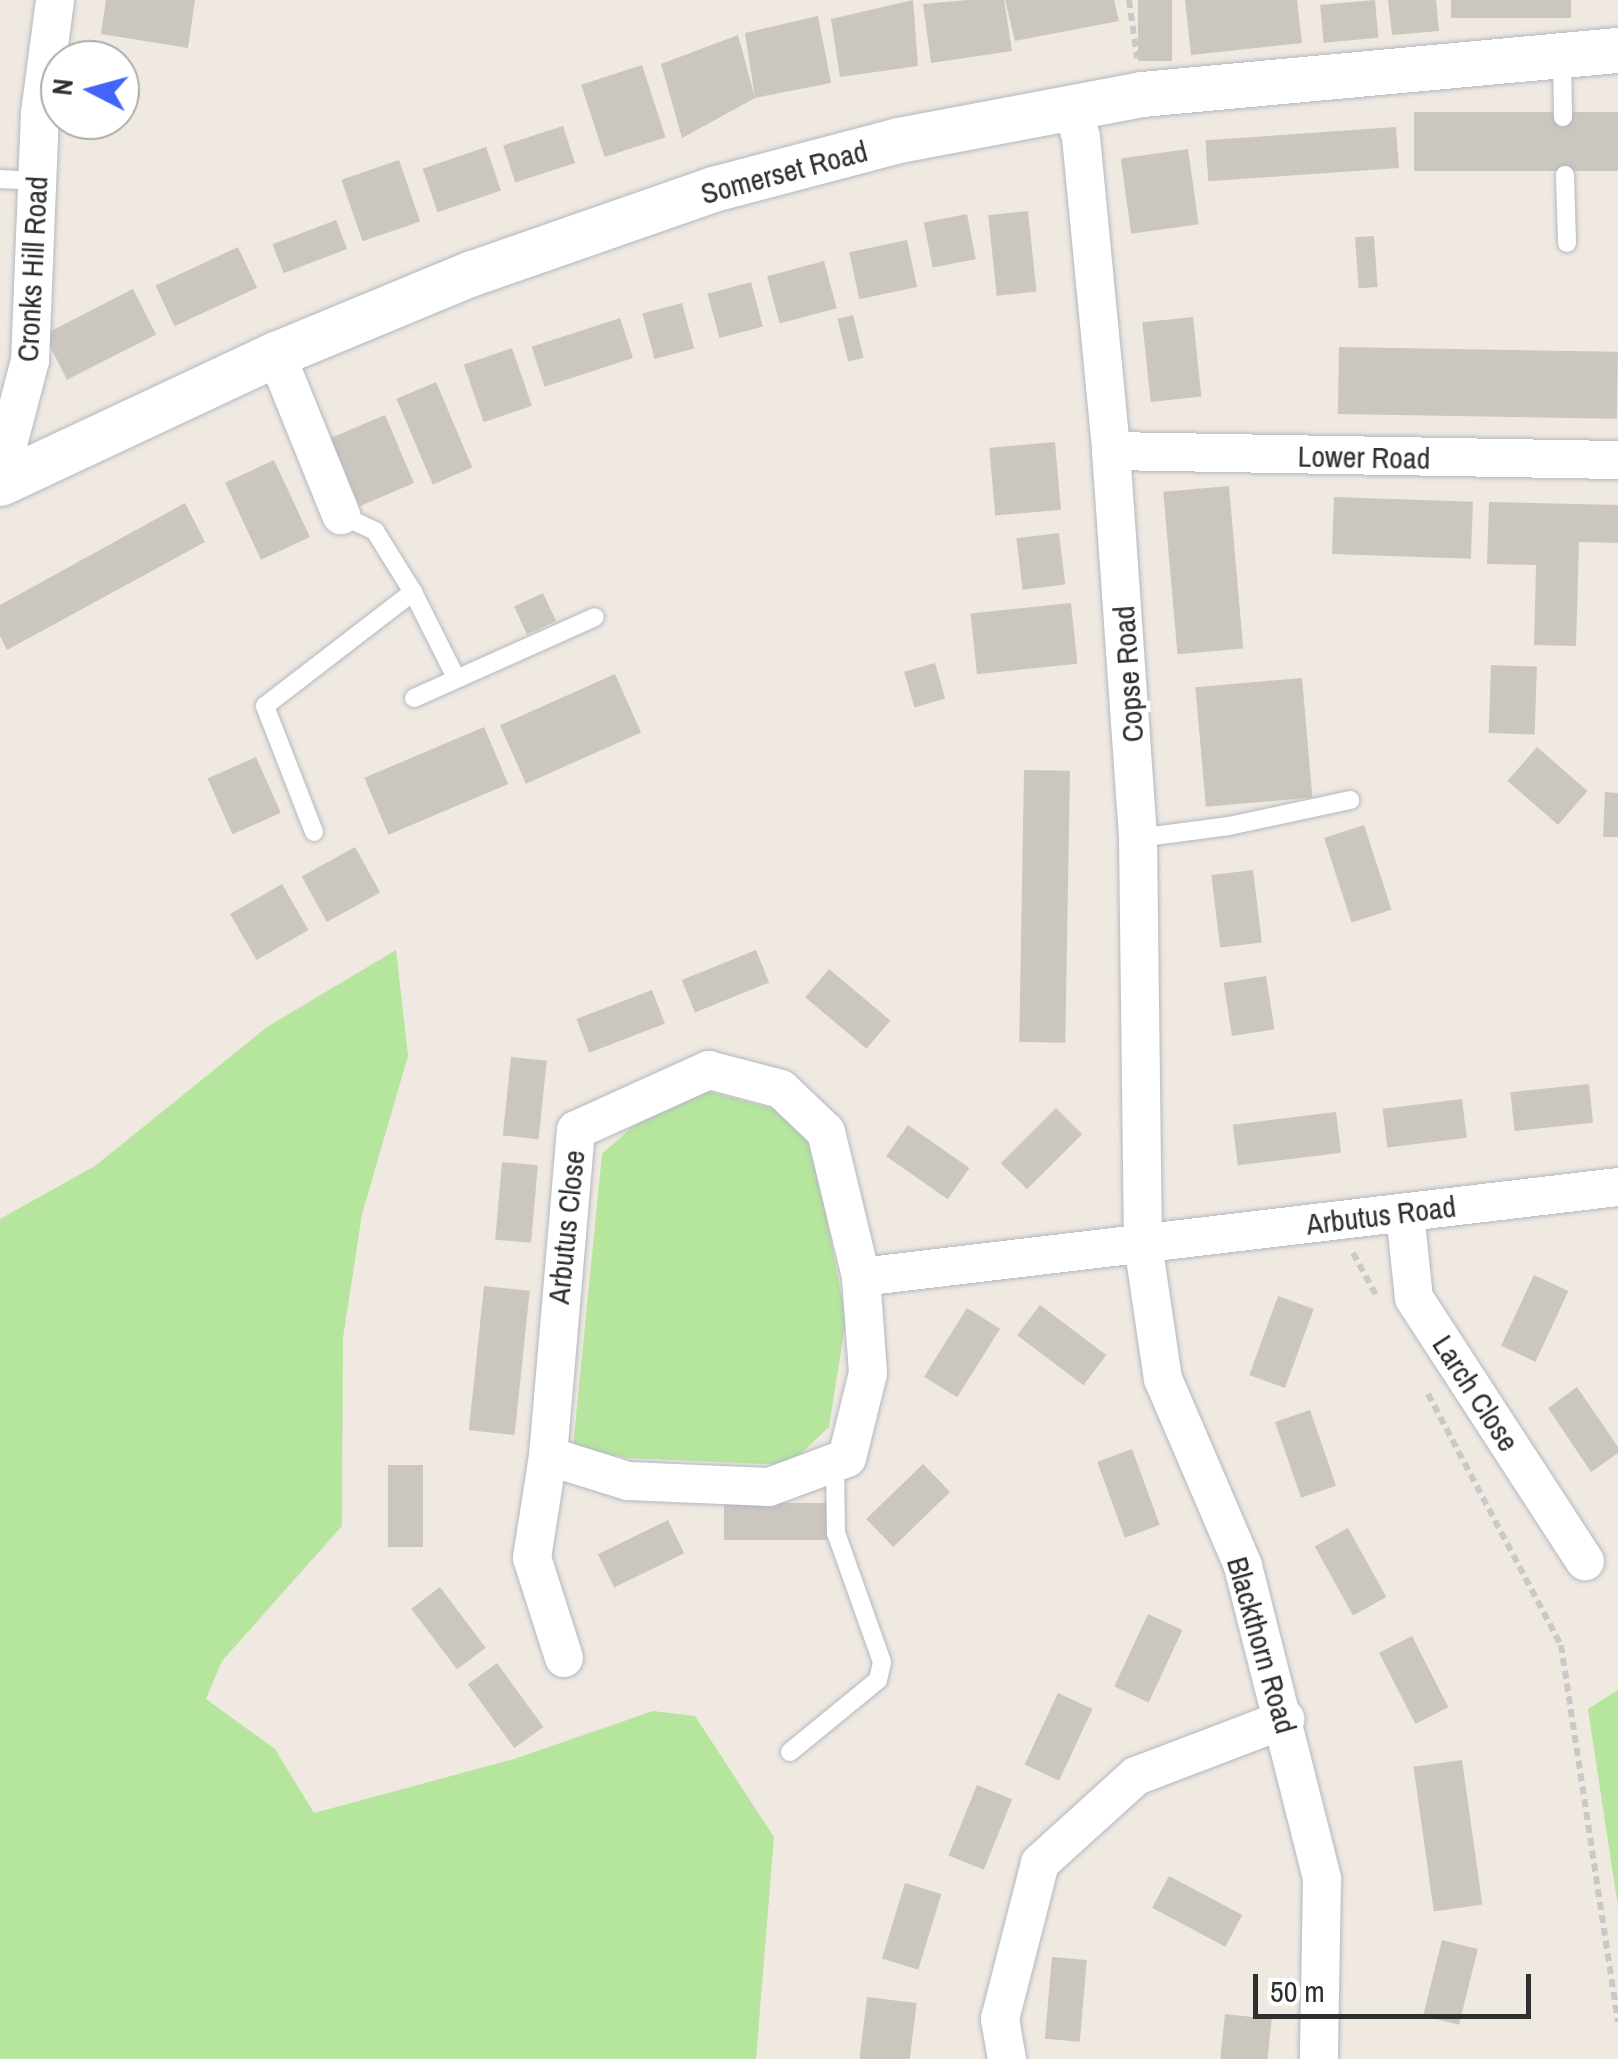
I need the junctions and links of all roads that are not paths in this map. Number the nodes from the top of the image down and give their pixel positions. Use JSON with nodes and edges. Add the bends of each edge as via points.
{"nodes":[{"id":1,"x":55,"y":0,"type":"edge"},
{"id":2,"x":1618,"y":50,"type":"edge"},
{"id":3,"x":1562,"y":57,"type":"junction"},
{"id":4,"x":1072,"y":106,"type":"junction"},
{"id":5,"x":1563,"y":117,"type":"dead end"},
{"id":6,"x":1565,"y":175,"type":"dead end"},
{"id":7,"x":0,"y":179,"type":"edge"},
{"id":8,"x":38,"y":182,"type":"junction"},
{"id":9,"x":1568,"y":243,"type":"dead end"},
{"id":10,"x":276,"y":354,"type":"junction"},
{"id":11,"x":1111,"y":451,"type":"junction"},
{"id":12,"x":1618,"y":460,"type":"edge"},
{"id":13,"x":0,"y":475,"type":"edge"},
{"id":14,"x":0,"y":483,"type":"edge"},
{"id":15,"x":340,"y":515,"type":"joint"},
{"id":16,"x":413,"y":592,"type":"junction"},
{"id":17,"x":595,"y":617,"type":"dead end"},
{"id":18,"x":456,"y":678,"type":"junction"},
{"id":19,"x":414,"y":698,"type":"dead end"},
{"id":20,"x":1350,"y":800,"type":"dead end"},
{"id":21,"x":314,"y":832,"type":"dead end"},
{"id":22,"x":1138,"y":838,"type":"junction"},
{"id":23,"x":1618,"y":1186,"type":"edge"},
{"id":24,"x":1405,"y":1212,"type":"junction"},
{"id":25,"x":1143,"y":1244,"type":"junction"},
{"id":26,"x":861,"y":1277,"type":"junction"},
{"id":27,"x":548,"y":1456,"type":"junction"},
{"id":28,"x":835,"y":1462,"type":"junction"},
{"id":29,"x":1585,"y":1561,"type":"dead end"},
{"id":30,"x":564,"y":1658,"type":"dead end"},
{"id":31,"x":1285,"y":1719,"type":"junction"},
{"id":32,"x":790,"y":1752,"type":"dead end"},
{"id":33,"x":1006,"y":2059,"type":"edge"},
{"id":34,"x":1318,"y":2059,"type":"edge"}],
"edges":[{"from":1,"to":8,"type":"street","name":"Cronks Hill Road"},
{"from":2,"to":3,"type":"street","name":"Somerset Road"},
{"from":3,"to":4,"type":"street","name":"Somerset Road"},
{"from":3,"to":5,"type":"lane"},
{"from":4,"to":10,"type":"street","name":"Somerset Road","via":[[899,140],[714,190],[472,273]]},
{"from":4,"to":11,"type":"street","name":"Copse Road","via":[[1081,137]]},
{"from":6,"to":9,"type":"lane"},
{"from":7,"to":8,"type":"lane"},
{"from":8,"to":13,"type":"street","name":"Cronks Hill Road","via":[[30,362]]},
{"from":10,"to":14,"type":"street","name":"Somerset Road"},
{"from":10,"to":15,"type":"street"},
{"from":11,"to":12,"type":"street","name":"Lower Road"},
{"from":11,"to":22,"type":"street","name":"Copse Road"},
{"from":15,"to":16,"type":"lane","via":[[375,531]]},
{"from":16,"to":18,"type":"lane"},
{"from":16,"to":21,"type":"lane","via":[[265,706]]},
{"from":17,"to":18,"type":"lane"},
{"from":18,"to":19,"type":"lane"},
{"from":20,"to":22,"type":"lane"},
{"from":22,"to":25,"type":"street","name":"Copse Road"},
{"from":23,"to":24,"type":"street","name":"Arbutus Road"},
{"from":24,"to":25,"type":"street","name":"Arbutus Road"},
{"from":24,"to":29,"type":"street","name":"Larch Close","via":[[1414,1298]]},
{"from":25,"to":26,"type":"street"},
{"from":25,"to":31,"type":"street","name":"Blackthorn Road","via":[[1163,1379],[1243,1566]]},
{"from":26,"to":27,"type":"street","name":"Arbutus Close","via":[[826,1132],[781,1090],[709,1070],[576,1130]]},
{"from":26,"to":28,"type":"street","name":"Arbutus Close","via":[[868,1373],[847,1458]]},
{"from":27,"to":28,"type":"street","via":[[628,1481],[769,1488]]},
{"from":27,"to":30,"type":"street","name":"Arbutus Close","via":[[532,1558]]},
{"from":28,"to":32,"type":"lane","via":[[836,1532],[882,1662],[878,1680]]},
{"from":31,"to":33,"type":"street","via":[[1136,1776],[1040,1863],[1000,2019]]},
{"from":31,"to":34,"type":"street","name":"Blackthorn Road","via":[[1322,1879]]}]}
